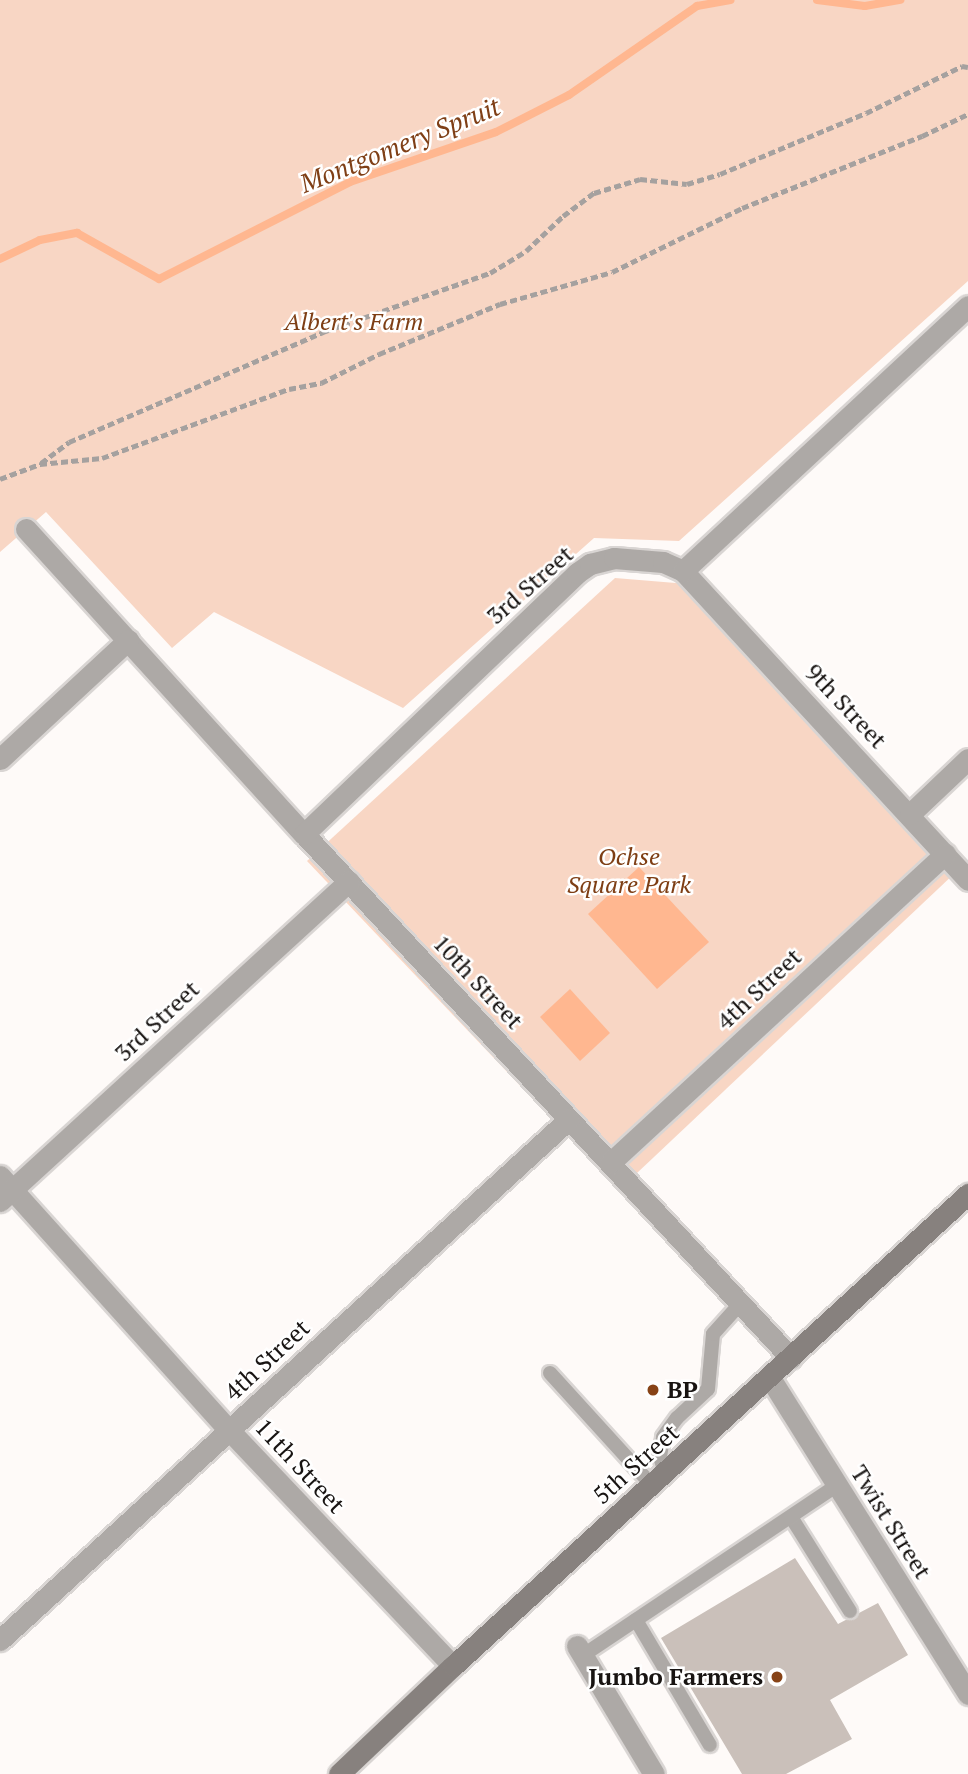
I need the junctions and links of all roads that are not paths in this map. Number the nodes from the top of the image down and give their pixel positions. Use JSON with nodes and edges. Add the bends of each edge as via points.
{"nodes":[{"id":1,"x":968,"y":306,"type":"edge"},
{"id":2,"x":26,"y":529,"type":"dead end"},
{"id":3,"x":683,"y":571,"type":"junction"},
{"id":4,"x":128,"y":640,"type":"junction"},
{"id":5,"x":0,"y":759,"type":"edge"},
{"id":6,"x":968,"y":759,"type":"edge"},
{"id":7,"x":910,"y":814,"type":"junction"},
{"id":8,"x":304,"y":834,"type":"junction"},
{"id":9,"x":945,"y":853,"type":"junction"},
{"id":10,"x":968,"y":880,"type":"edge"},
{"id":11,"x":349,"y":881,"type":"junction"},
{"id":12,"x":569,"y":1119,"type":"junction"},
{"id":13,"x":610,"y":1163,"type":"junction"},
{"id":14,"x":4,"y":1189,"type":"edge"},
{"id":15,"x":968,"y":1194,"type":"edge"},
{"id":16,"x":740,"y":1304,"type":"junction"},
{"id":17,"x":791,"y":1358,"type":"junction"},
{"id":18,"x":550,"y":1373,"type":"dead end"},
{"id":19,"x":770,"y":1378,"type":"junction"},
{"id":20,"x":229,"y":1430,"type":"junction"},
{"id":21,"x":658,"y":1479,"type":"junction"},
{"id":22,"x":837,"y":1486,"type":"junction"},
{"id":23,"x":791,"y":1517,"type":"junction"},
{"id":24,"x":850,"y":1611,"type":"dead end"},
{"id":25,"x":636,"y":1620,"type":"junction"},
{"id":26,"x":0,"y":1640,"type":"edge"},
{"id":27,"x":580,"y":1651,"type":"joint"},
{"id":28,"x":453,"y":1665,"type":"junction"},
{"id":29,"x":968,"y":1695,"type":"edge"},
{"id":30,"x":710,"y":1745,"type":"dead end"},
{"id":31,"x":339,"y":1774,"type":"edge"},
{"id":32,"x":654,"y":1774,"type":"edge"}],
"edges":[{"from":1,"to":3,"type":"street"},
{"from":2,"to":4,"type":"street","name":"10th Street"},
{"from":3,"to":7,"type":"street","name":"9th Street"},
{"from":3,"to":8,"type":"street","name":"3rd Street","via":[[663,562],[614,558],[577,573]]},
{"from":4,"to":5,"type":"street"},
{"from":4,"to":8,"type":"street","name":"10th Street"},
{"from":6,"to":7,"type":"street"},
{"from":7,"to":9,"type":"street","name":"9th Street"},
{"from":8,"to":11,"type":"street","name":"10th Street"},
{"from":9,"to":10,"type":"street","name":"9th Street"},
{"from":9,"to":13,"type":"street","name":"4th Street"},
{"from":11,"to":12,"type":"street","name":"10th Street"},
{"from":11,"to":14,"type":"street","name":"3rd Street"},
{"from":12,"to":13,"type":"street","name":"10th Street"},
{"from":12,"to":20,"type":"street","name":"4th Street"},
{"from":13,"to":16,"type":"street","name":"10th Street"},
{"from":14,"to":20,"type":"street","name":"11th Street"},
{"from":15,"to":17,"type":"main road","name":"5th Street"},
{"from":16,"to":17,"type":"street","name":"10th Street"},
{"from":16,"to":21,"type":"lane","via":[[713,1334],[708,1389],[663,1437]]},
{"from":17,"to":19,"type":"main road","name":"5th Street"},
{"from":18,"to":21,"type":"lane"},
{"from":19,"to":21,"type":"main road","name":"5th Street"},
{"from":19,"to":22,"type":"street","name":"Twist Street"},
{"from":20,"to":26,"type":"street","name":"4th Street"},
{"from":20,"to":28,"type":"street","name":"11th Street"},
{"from":21,"to":28,"type":"main road","name":"5th Street"},
{"from":22,"to":23,"type":"lane"},
{"from":22,"to":29,"type":"street","name":"Twist Street"},
{"from":23,"to":24,"type":"lane"},
{"from":23,"to":25,"type":"lane"},
{"from":25,"to":27,"type":"lane"},
{"from":25,"to":30,"type":"lane"},
{"from":27,"to":32,"type":"street"},
{"from":28,"to":31,"type":"main road","name":"5th Street"}]}
